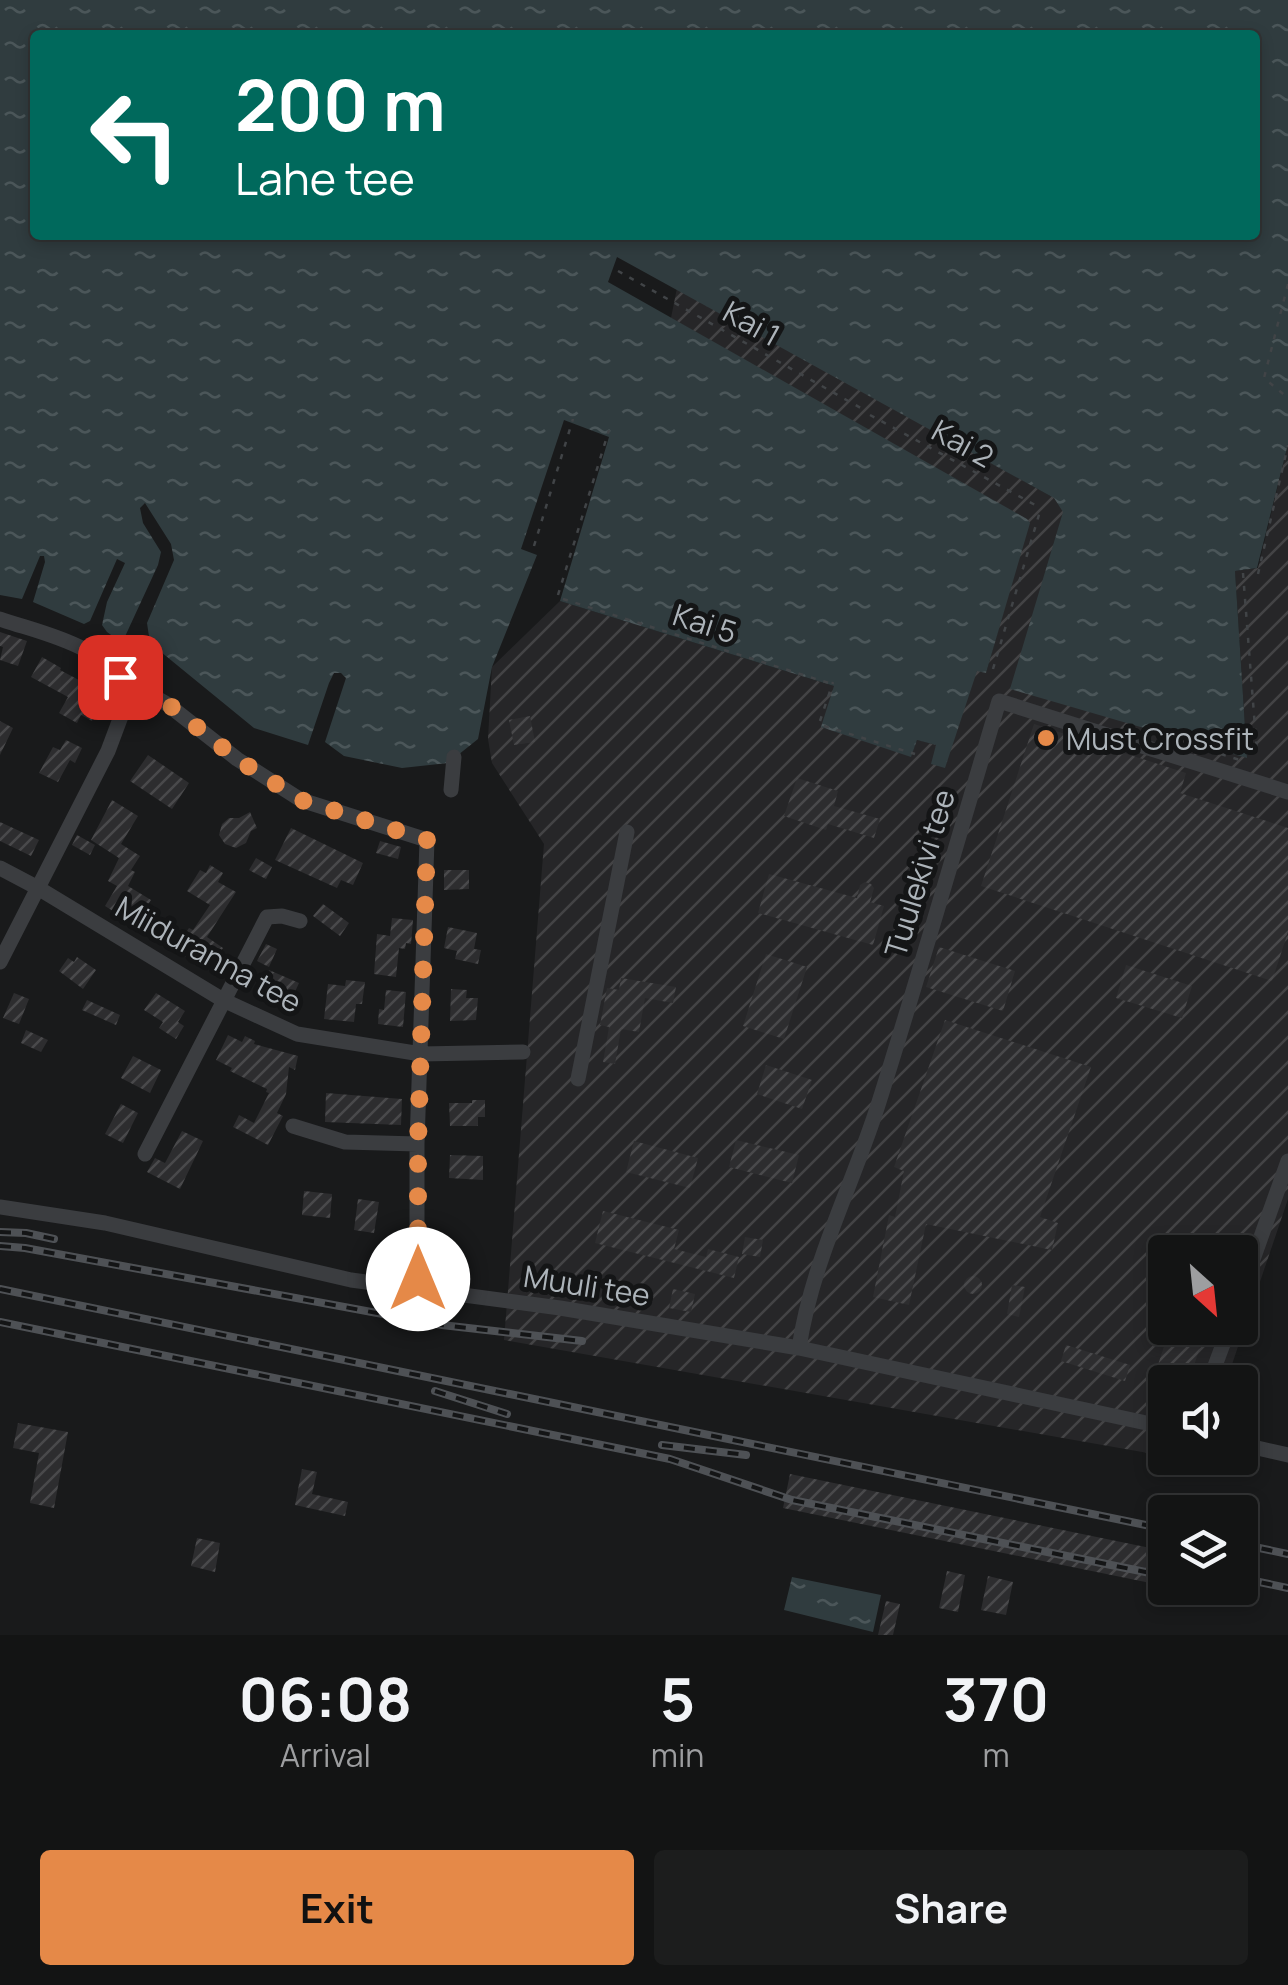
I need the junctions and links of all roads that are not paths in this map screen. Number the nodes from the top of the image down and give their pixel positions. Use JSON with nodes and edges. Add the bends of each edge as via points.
{"nodes":[{"id":1,"x":0,"y":619,"type":"edge"},
{"id":2,"x":128,"y":692,"type":"junction"},
{"id":3,"x":454,"y":758,"type":"dead end"},
{"id":4,"x":451,"y":790,"type":"dead end"},
{"id":5,"x":1288,"y":792,"type":"edge"},
{"id":6,"x":627,"y":832,"type":"dead end"},
{"id":7,"x":0,"y":868,"type":"edge"},
{"id":8,"x":38,"y":888,"type":"junction"},
{"id":9,"x":300,"y":921,"type":"dead end"},
{"id":10,"x":0,"y":962,"type":"edge"},
{"id":11,"x":223,"y":1000,"type":"junction"},
{"id":12,"x":523,"y":1052,"type":"dead end"},
{"id":13,"x":420,"y":1054,"type":"junction"},
{"id":14,"x":578,"y":1078,"type":"dead end"},
{"id":15,"x":293,"y":1126,"type":"dead end"},
{"id":16,"x":418,"y":1144,"type":"junction"},
{"id":17,"x":145,"y":1154,"type":"dead end"},
{"id":18,"x":1288,"y":1160,"type":"edge"},
{"id":19,"x":0,"y":1207,"type":"edge"},
{"id":20,"x":1258,"y":1245,"type":"edge"},
{"id":21,"x":418,"y":1289,"type":"junction"},
{"id":22,"x":798,"y":1348,"type":"junction"},
{"id":23,"x":1148,"y":1423,"type":"edge"},
{"id":24,"x":1258,"y":1448,"type":"edge"},
{"id":25,"x":1288,"y":1456,"type":"edge"}],
"edges":[{"from":1,"to":2,"type":"street","via":[[91,652]]},
{"from":2,"to":8,"type":"street","via":[[108,751]]},
{"from":2,"to":13,"type":"street","via":[[146,692],[168,704],[301,800],[427,840]]},
{"from":3,"to":4,"type":"street"},
{"from":5,"to":22,"type":"street","name":"Tuulekivi tee","via":[[999,701]]},
{"from":6,"to":14,"type":"street"},
{"from":7,"to":8,"type":"street","name":"Miiduranna tee"},
{"from":8,"to":10,"type":"street"},
{"from":8,"to":11,"type":"street","name":"Miiduranna tee"},
{"from":9,"to":11,"type":"street","via":[[267,917]]},
{"from":11,"to":13,"type":"street","name":"Miiduranna tee","via":[[297,1034]]},
{"from":11,"to":17,"type":"street"},
{"from":12,"to":13,"type":"street","name":"Miiduranna tee"},
{"from":13,"to":16,"type":"street"},
{"from":15,"to":16,"type":"street","via":[[345,1142]]},
{"from":16,"to":21,"type":"street"},
{"from":18,"to":20,"type":"street"},
{"from":19,"to":21,"type":"street","name":"Muuli tee"},
{"from":21,"to":22,"type":"street","name":"Muuli tee"},
{"from":22,"to":23,"type":"street","name":"Muuli tee"},
{"from":24,"to":25,"type":"street"}]}
